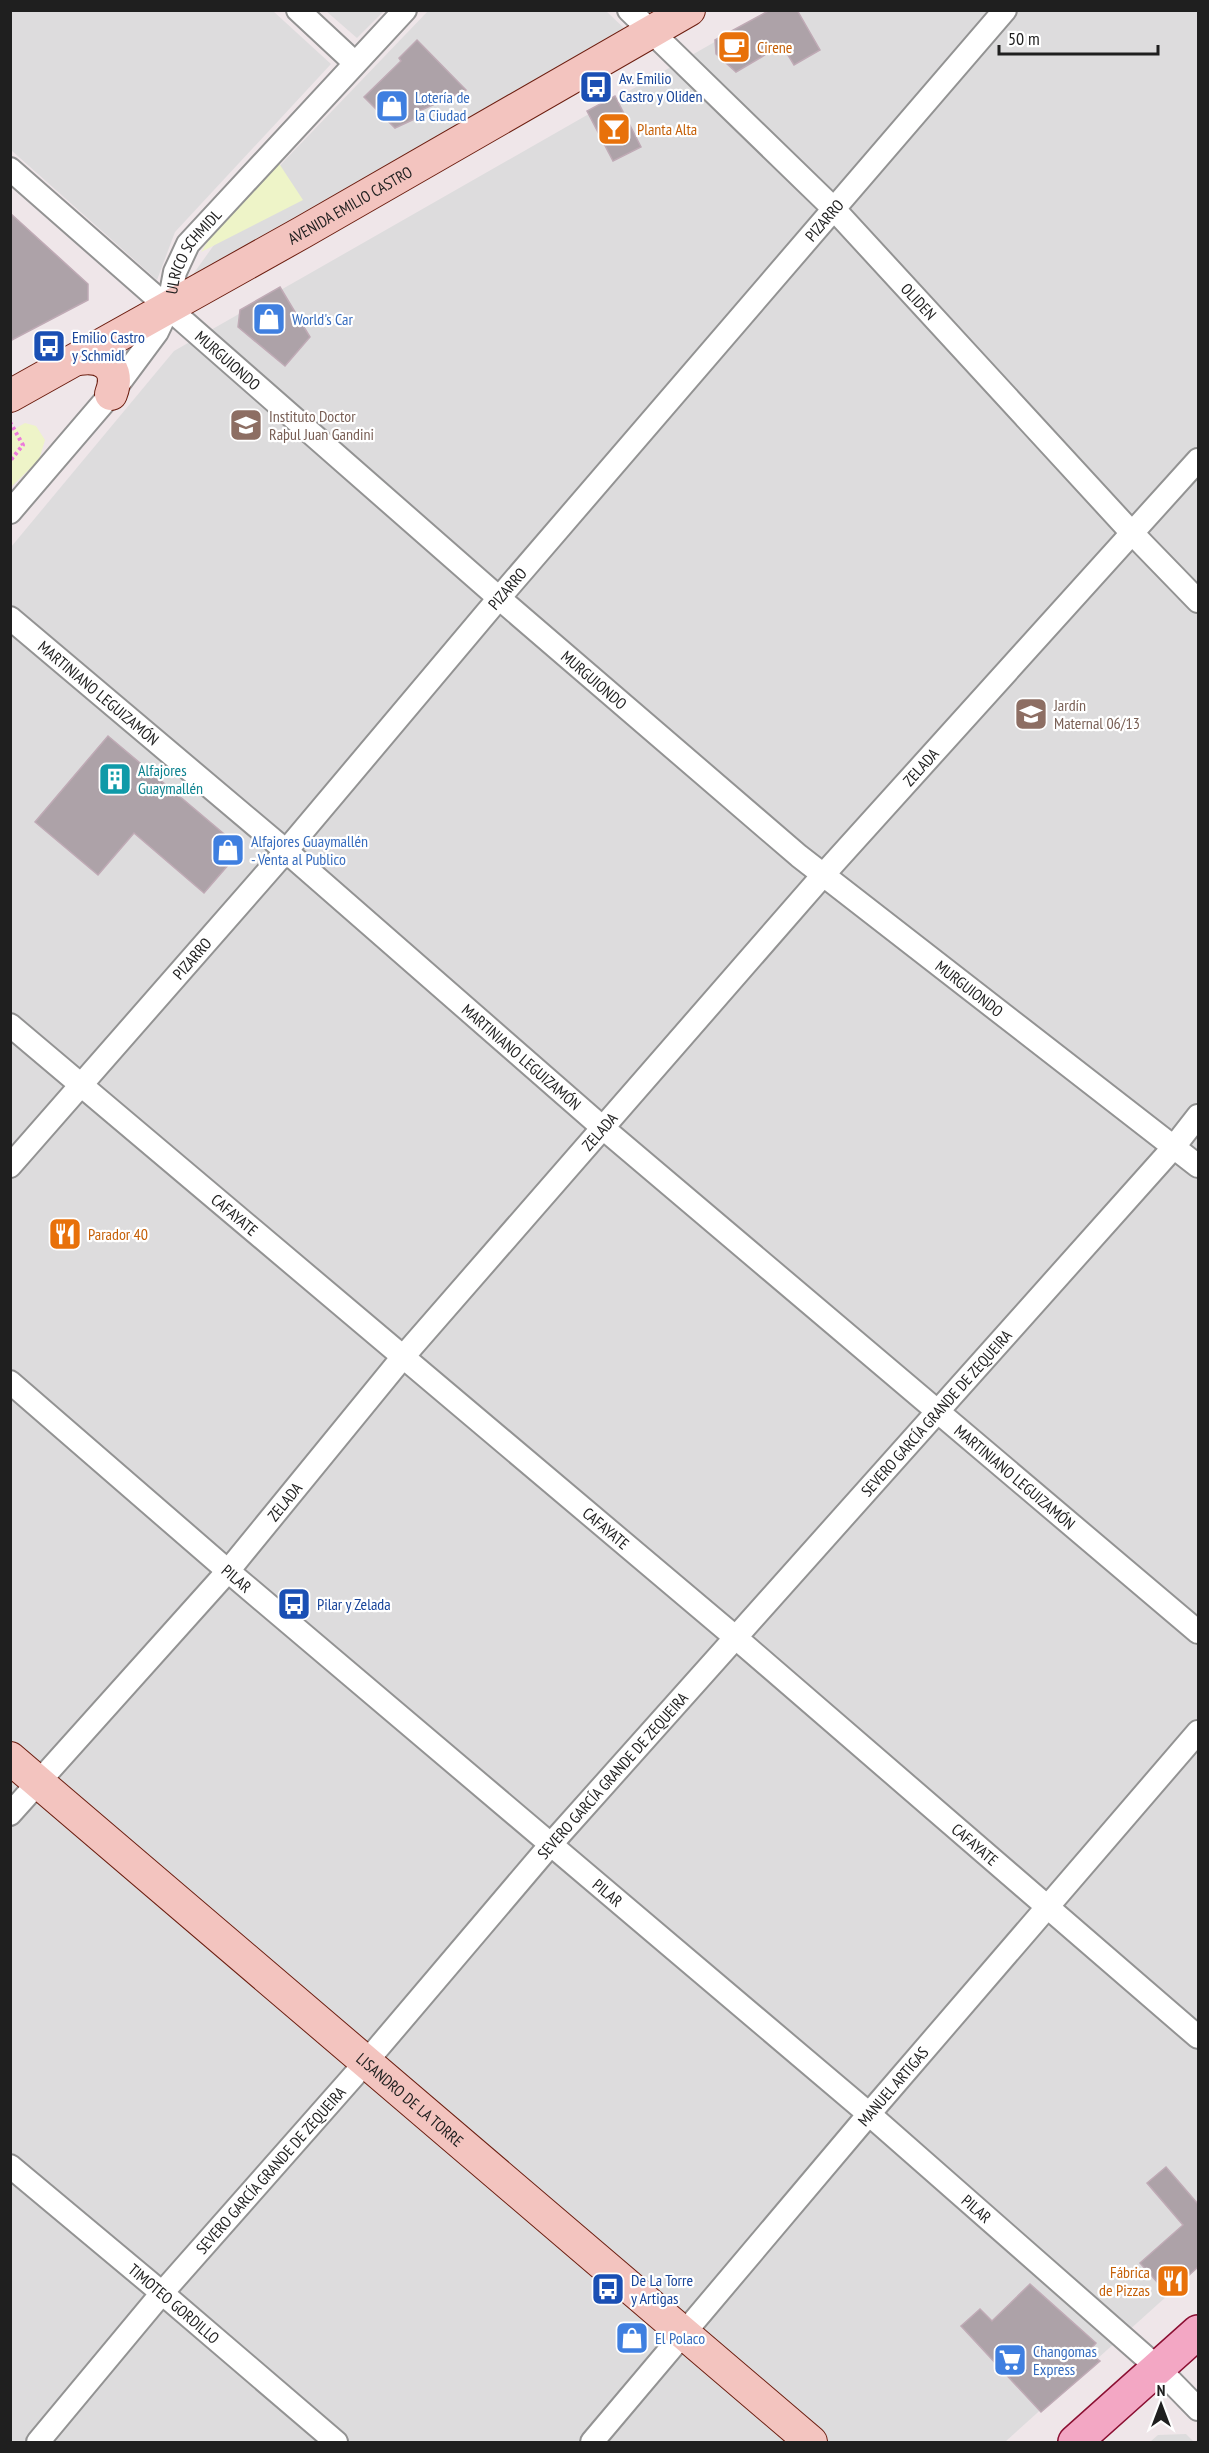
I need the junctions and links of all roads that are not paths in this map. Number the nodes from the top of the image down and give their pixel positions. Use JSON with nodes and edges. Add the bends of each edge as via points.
{"nodes":[{"id":1,"x":298,"y":10,"type":"edge"},
{"id":2,"x":405,"y":10,"type":"edge"},
{"id":3,"x":629,"y":10,"type":"edge"},
{"id":4,"x":689,"y":10,"type":"edge"},
{"id":5,"x":1005,"y":10,"type":"edge"},
{"id":6,"x":652,"y":31,"type":"junction"},
{"id":7,"x":355,"y":63,"type":"junction"},
{"id":8,"x":10,"y":169,"type":"edge"},
{"id":9,"x":833,"y":208,"type":"junction"},
{"id":10,"x":168,"y":309,"type":"junction"},
{"id":11,"x":79,"y":359,"type":"junction"},
{"id":12,"x":111,"y":394,"type":"junction"},
{"id":13,"x":10,"y":396,"type":"edge"},
{"id":14,"x":1198,"y":460,"type":"edge"},
{"id":15,"x":10,"y":512,"type":"edge"},
{"id":16,"x":1132,"y":533,"type":"junction"},
{"id":17,"x":499,"y":598,"type":"junction"},
{"id":18,"x":1198,"y":601,"type":"edge"},
{"id":19,"x":10,"y":618,"type":"edge"},
{"id":20,"x":286,"y":851,"type":"junction"},
{"id":21,"x":824,"y":874,"type":"junction"},
{"id":22,"x":10,"y":1025,"type":"edge"},
{"id":23,"x":81,"y":1086,"type":"junction"},
{"id":24,"x":1198,"y":1116,"type":"edge"},
{"id":25,"x":603,"y":1128,"type":"junction"},
{"id":26,"x":1173,"y":1148,"type":"junction"},
{"id":27,"x":10,"y":1166,"type":"edge"},
{"id":28,"x":1198,"y":1166,"type":"edge"},
{"id":29,"x":402,"y":1358,"type":"junction"},
{"id":30,"x":10,"y":1382,"type":"edge"},
{"id":31,"x":936,"y":1411,"type":"junction"},
{"id":32,"x":228,"y":1571,"type":"junction"},
{"id":33,"x":1198,"y":1632,"type":"edge"},
{"id":34,"x":735,"y":1637,"type":"junction"},
{"id":35,"x":1198,"y":1731,"type":"edge"},
{"id":36,"x":10,"y":1758,"type":"edge"},
{"id":37,"x":38,"y":1782,"type":"junction"},
{"id":38,"x":10,"y":1814,"type":"edge"},
{"id":39,"x":552,"y":1844,"type":"junction"},
{"id":40,"x":1047,"y":1906,"type":"junction"},
{"id":41,"x":1198,"y":2037,"type":"edge"},
{"id":42,"x":366,"y":2062,"type":"junction"},
{"id":43,"x":868,"y":2114,"type":"junction"},
{"id":44,"x":10,"y":2166,"type":"edge"},
{"id":45,"x":162,"y":2293,"type":"junction"},
{"id":46,"x":1198,"y":2332,"type":"edge"},
{"id":47,"x":686,"y":2334,"type":"junction"},
{"id":48,"x":1158,"y":2368,"type":"junction"},
{"id":49,"x":1198,"y":2409,"type":"edge"},
{"id":50,"x":38,"y":2442,"type":"edge"},
{"id":51,"x":336,"y":2442,"type":"edge"},
{"id":52,"x":592,"y":2442,"type":"edge"},
{"id":53,"x":810,"y":2442,"type":"edge"},
{"id":54,"x":1075,"y":2442,"type":"edge"}],
"edges":[{"from":1,"to":7,"type":"street"},
{"from":2,"to":7,"type":"street","name":"ULRICO SCHMIDL"},
{"from":3,"to":6,"type":"street","name":"OLIDEN"},
{"from":4,"to":6,"type":"street","name":"AVENIDA EMILIO CASTRO"},
{"from":5,"to":9,"type":"street","name":"PIZARRO"},
{"from":6,"to":9,"type":"street","name":"OLIDEN"},
{"from":6,"to":10,"type":"street","name":"AVENIDA EMILIO CASTRO"},
{"from":7,"to":10,"type":"street","name":"ULRICO SCHMIDL","via":[[188,244],[175,272]]},
{"from":8,"to":10,"type":"street","name":"MURGUIONDO"},
{"from":9,"to":16,"type":"street","name":"OLIDEN"},
{"from":9,"to":17,"type":"street","name":"PIZARRO"},
{"from":10,"to":11,"type":"street","name":"AVENIDA EMILIO CASTRO"},
{"from":10,"to":12,"type":"street","name":"ULRICO SCHMIDL","via":[[157,332]]},
{"from":10,"to":17,"type":"street","name":"MURGUIONDO"},
{"from":11,"to":12,"type":"street","via":[[100,359],[108,365],[114,374]]},
{"from":11,"to":13,"type":"street","name":"AVENIDA EMILIO CASTRO"},
{"from":12,"to":15,"type":"street","name":"ULRICO SCHMIDL"},
{"from":14,"to":16,"type":"street","name":"ZELADA"},
{"from":16,"to":18,"type":"street","name":"OLIDEN"},
{"from":16,"to":21,"type":"street","name":"ZELADA"},
{"from":17,"to":20,"type":"street","name":"PIZARRO"},
{"from":17,"to":21,"type":"street","name":"MURGUIONDO"},
{"from":19,"to":20,"type":"street","name":"MARTINIANO LEGUIZAMÓN"},
{"from":20,"to":23,"type":"street","name":"PIZARRO"},
{"from":20,"to":25,"type":"street","name":"MARTINIANO LEGUIZAMÓN"},
{"from":21,"to":25,"type":"street","name":"ZELADA"},
{"from":21,"to":26,"type":"street","name":"MURGUIONDO"},
{"from":22,"to":23,"type":"street","name":"CAFAYATE"},
{"from":23,"to":27,"type":"street","name":"PIZARRO"},
{"from":23,"to":29,"type":"street","name":"CAFAYATE"},
{"from":24,"to":26,"type":"street","name":"SEVERO GARCÍA GRANDE DE ZEQUEIRA"},
{"from":25,"to":29,"type":"street","name":"ZELADA"},
{"from":25,"to":31,"type":"street","name":"MARTINIANO LEGUIZAMÓN"},
{"from":26,"to":28,"type":"street","name":"MURGUIONDO"},
{"from":26,"to":31,"type":"street","name":"SEVERO GARCÍA GRANDE DE ZEQUEIRA"},
{"from":29,"to":32,"type":"street","name":"ZELADA"},
{"from":29,"to":34,"type":"street","name":"CAFAYATE"},
{"from":30,"to":32,"type":"street","name":"PILAR"},
{"from":31,"to":33,"type":"street","name":"MARTINIANO LEGUIZAMÓN"},
{"from":31,"to":34,"type":"street","name":"SEVERO GARCÍA GRANDE DE ZEQUEIRA"},
{"from":32,"to":37,"type":"street","name":"ZELADA"},
{"from":32,"to":39,"type":"street","name":"PILAR"},
{"from":34,"to":39,"type":"street","name":"SEVERO GARCÍA GRANDE DE ZEQUEIRA"},
{"from":34,"to":40,"type":"street","name":"CAFAYATE"},
{"from":35,"to":40,"type":"street","name":"MANUEL ARTIGAS"},
{"from":36,"to":37,"type":"street","name":"LISANDRO DE LA TORRE"},
{"from":37,"to":38,"type":"street","name":"ZELADA"},
{"from":37,"to":42,"type":"street","name":"LISANDRO DE LA TORRE"},
{"from":39,"to":42,"type":"street","name":"SEVERO GARCÍA GRANDE DE ZEQUEIRA"},
{"from":39,"to":43,"type":"street","name":"PILAR"},
{"from":40,"to":41,"type":"street","name":"CAFAYATE"},
{"from":40,"to":43,"type":"street","name":"MANUEL ARTIGAS"},
{"from":42,"to":45,"type":"street","name":"SEVERO GARCÍA GRANDE DE ZEQUEIRA"},
{"from":42,"to":47,"type":"street","name":"LISANDRO DE LA TORRE"},
{"from":43,"to":47,"type":"street","name":"MANUEL ARTIGAS"},
{"from":43,"to":48,"type":"street","name":"PILAR"},
{"from":44,"to":45,"type":"street","name":"TIMOTEO GORDILLO"},
{"from":45,"to":50,"type":"street","name":"SEVERO GARCÍA GRANDE DE ZEQUEIRA"},
{"from":45,"to":51,"type":"street","name":"TIMOTEO GORDILLO"},
{"from":46,"to":48,"type":"main road"},
{"from":47,"to":52,"type":"street","name":"MANUEL ARTIGAS"},
{"from":47,"to":53,"type":"street","name":"LISANDRO DE LA TORRE"},
{"from":48,"to":49,"type":"street","name":"PILAR"},
{"from":48,"to":54,"type":"main road"}]}
